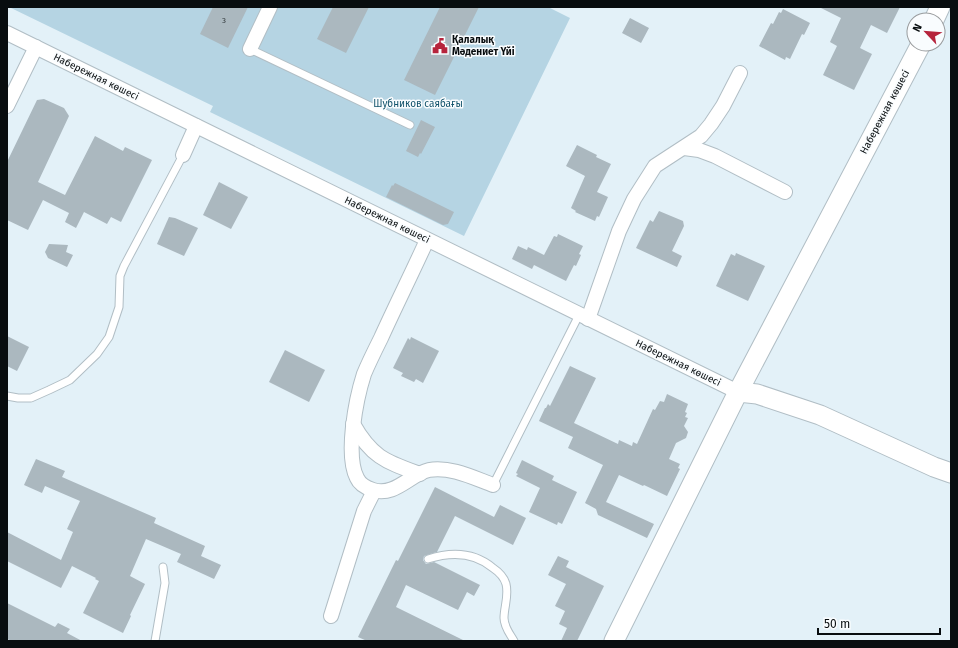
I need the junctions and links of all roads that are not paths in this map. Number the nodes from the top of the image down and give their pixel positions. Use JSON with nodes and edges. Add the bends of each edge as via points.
{"nodes":[{"id":1,"x":270,"y":7,"type":"edge"},
{"id":2,"x":7,"y":33,"type":"edge"},
{"id":3,"x":36,"y":47,"type":"junction"},
{"id":4,"x":250,"y":49,"type":"joint"},
{"id":5,"x":917,"y":52,"type":"edge"},
{"id":6,"x":740,"y":73,"type":"dead end"},
{"id":7,"x":7,"y":106,"type":"edge"},
{"id":8,"x":410,"y":125,"type":"dead end"},
{"id":9,"x":196,"y":126,"type":"junction"},
{"id":10,"x":684,"y":148,"type":"junction"},
{"id":11,"x":183,"y":155,"type":"joint"},
{"id":12,"x":785,"y":192,"type":"dead end"},
{"id":13,"x":428,"y":240,"type":"junction"},
{"id":14,"x":584,"y":317,"type":"junction"},
{"id":15,"x":738,"y":392,"type":"junction"},
{"id":16,"x":7,"y":396,"type":"edge"},
{"id":17,"x":353,"y":424,"type":"junction"},
{"id":18,"x":951,"y":473,"type":"edge"},
{"id":19,"x":420,"y":474,"type":"junction"},
{"id":20,"x":493,"y":485,"type":"joint"},
{"id":21,"x":374,"y":491,"type":"junction"},
{"id":22,"x":428,"y":559,"type":"dead end"},
{"id":23,"x":163,"y":567,"type":"dead end"},
{"id":24,"x":331,"y":616,"type":"dead end"},
{"id":25,"x":155,"y":641,"type":"edge"},
{"id":26,"x":514,"y":641,"type":"edge"},
{"id":27,"x":614,"y":641,"type":"edge"}],
"edges":[{"from":1,"to":4,"type":"street"},
{"from":2,"to":3,"type":"street","name":"Набережная көшесі"},
{"from":3,"to":7,"type":"street"},
{"from":3,"to":9,"type":"street","name":"Набережная көшесі"},
{"from":4,"to":8,"type":"lane"},
{"from":5,"to":15,"type":"street","name":"Набережная көшесі"},
{"from":6,"to":10,"type":"street","via":[[711,124],[701,136]]},
{"from":9,"to":11,"type":"street"},
{"from":9,"to":13,"type":"street","name":"Набережная көшесі"},
{"from":10,"to":12,"type":"street","via":[[715,156]]},
{"from":10,"to":14,"type":"street","via":[[655,166],[634,199]]},
{"from":11,"to":16,"type":"lane","via":[[124,266],[120,276],[119,307],[109,337],[97,354],[70,380],[32,398]]},
{"from":13,"to":14,"type":"street","name":"Набережная көшесі"},
{"from":13,"to":17,"type":"street","via":[[364,374]]},
{"from":14,"to":15,"type":"street","name":"Набережная көшесі"},
{"from":14,"to":20,"type":"lane"},
{"from":15,"to":18,"type":"street","via":[[757,394],[820,415]]},
{"from":15,"to":27,"type":"street","name":"Набережная көшесі"},
{"from":17,"to":19,"type":"street","via":[[374,452]]},
{"from":17,"to":21,"type":"street","via":[[351,451],[357,479],[363,486]]},
{"from":19,"to":20,"type":"street","via":[[428,470],[456,472]]},
{"from":19,"to":21,"type":"street","via":[[396,487]]},
{"from":21,"to":24,"type":"street","via":[[364,511]]},
{"from":22,"to":26,"type":"lane","via":[[447,554],[476,558],[487,563],[504,578],[504,619]]},
{"from":23,"to":25,"type":"lane","via":[[165,583]]}]}
